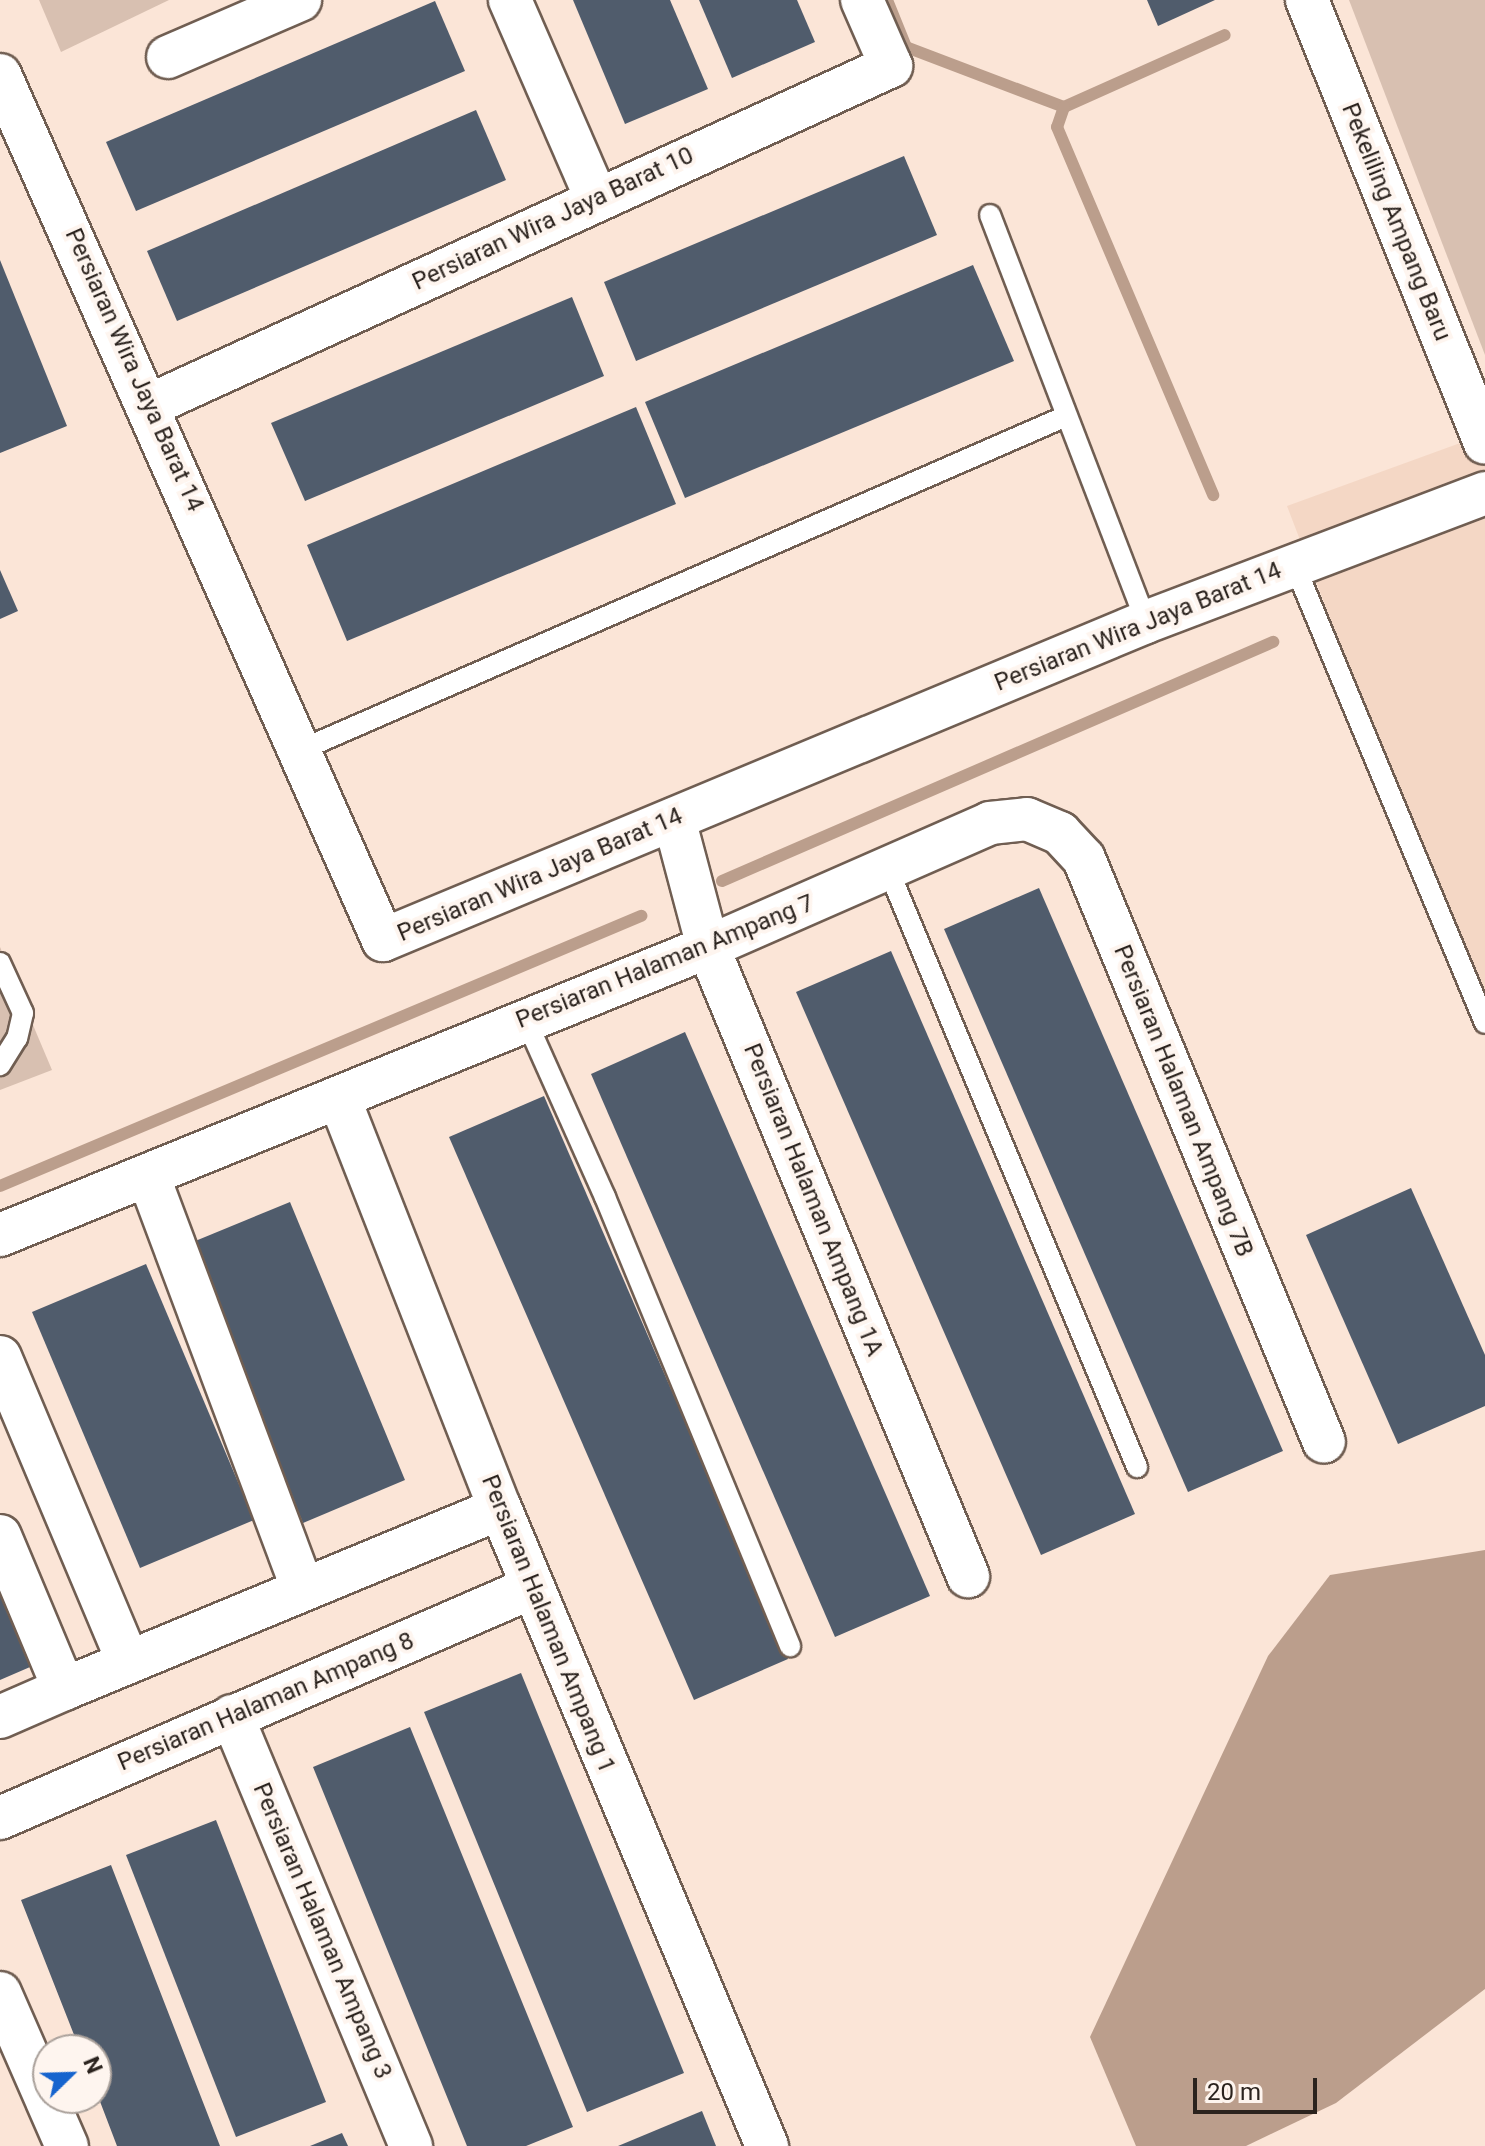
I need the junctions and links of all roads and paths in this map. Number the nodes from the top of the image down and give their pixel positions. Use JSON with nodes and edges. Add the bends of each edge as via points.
{"nodes":[{"id":1,"x":300,"y":0,"type":"edge"},
{"id":2,"x":510,"y":0,"type":"edge"},
{"id":3,"x":862,"y":0,"type":"edge"},
{"id":4,"x":1307,"y":0,"type":"edge"},
{"id":5,"x":168,"y":57,"type":"dead end"},
{"id":6,"x":0,"y":75,"type":"edge"},
{"id":7,"x":596,"y":198,"type":"junction"},
{"id":8,"x":990,"y":215,"type":"dead end"},
{"id":9,"x":150,"y":405,"type":"junction"},
{"id":10,"x":1064,"y":417,"type":"junction"},
{"id":11,"x":1485,"y":443,"type":"edge"},
{"id":12,"x":1485,"y":493,"type":"edge"},
{"id":13,"x":1294,"y":564,"type":"junction"},
{"id":14,"x":1146,"y":622,"type":"junction"},
{"id":15,"x":303,"y":749,"type":"junction"},
{"id":16,"x":674,"y":819,"type":"junction"},
{"id":17,"x":990,"y":823,"type":"joint"},
{"id":18,"x":888,"y":869,"type":"junction"},
{"id":19,"x":708,"y":947,"type":"junction"},
{"id":20,"x":0,"y":963,"type":"edge"},
{"id":21,"x":525,"y":1018,"type":"junction"},
{"id":22,"x":1485,"y":1023,"type":"edge"},
{"id":23,"x":0,"y":1065,"type":"edge"},
{"id":24,"x":339,"y":1098,"type":"junction"},
{"id":25,"x":148,"y":1175,"type":"junction"},
{"id":26,"x":0,"y":1235,"type":"edge"},
{"id":27,"x":0,"y":1357,"type":"edge"},
{"id":28,"x":1324,"y":1442,"type":"dead end"},
{"id":29,"x":1137,"y":1467,"type":"dead end"},
{"id":30,"x":500,"y":1508,"type":"junction"},
{"id":31,"x":0,"y":1536,"type":"edge"},
{"id":32,"x":968,"y":1576,"type":"dead end"},
{"id":33,"x":533,"y":1587,"type":"junction"},
{"id":34,"x":303,"y":1589,"type":"junction"},
{"id":35,"x":790,"y":1646,"type":"dead end"},
{"id":36,"x":128,"y":1662,"type":"junction"},
{"id":37,"x":64,"y":1689,"type":"junction"},
{"id":38,"x":232,"y":1716,"type":"junction"},
{"id":39,"x":0,"y":1717,"type":"edge"},
{"id":40,"x":0,"y":1818,"type":"edge"},
{"id":41,"x":0,"y":1993,"type":"edge"},
{"id":42,"x":67,"y":2146,"type":"edge"},
{"id":43,"x":411,"y":2146,"type":"edge"},
{"id":44,"x":767,"y":2146,"type":"edge"}],
"edges":[{"from":1,"to":5,"type":"street"},
{"from":2,"to":7,"type":"street"},
{"from":3,"to":7,"type":"street","name":"Persiaran Wira Jaya Barat 10","via":[[891,66]]},
{"from":4,"to":11,"type":"street","name":"Pekeliling Ampang Baru"},
{"from":6,"to":9,"type":"street","name":"Persiaran Wira Jaya Barat 14"},
{"from":7,"to":9,"type":"street","name":"Persiaran Wira Jaya Barat 10"},
{"from":8,"to":10,"type":"lane"},
{"from":9,"to":15,"type":"street","name":"Persiaran Wira Jaya Barat 14"},
{"from":10,"to":14,"type":"lane"},
{"from":10,"to":15,"type":"lane"},
{"from":12,"to":13,"type":"street","name":"Persiaran Wira Jaya Barat 14"},
{"from":13,"to":14,"type":"street","name":"Persiaran Wira Jaya Barat 14"},
{"from":13,"to":22,"type":"lane"},
{"from":14,"to":16,"type":"street","name":"Persiaran Wira Jaya Barat 14"},
{"from":15,"to":16,"type":"street","name":"Persiaran Wira Jaya Barat 14","via":[[383,940]]},
{"from":16,"to":19,"type":"street","name":"Persiaran Halaman Ampang 1A"},
{"from":17,"to":18,"type":"street","name":"Persiaran Halaman Ampang 7"},
{"from":17,"to":28,"type":"street","name":"Persiaran Halaman Ampang 7B","via":[[1027,819],[1060,833],[1084,859]]},
{"from":18,"to":19,"type":"street","name":"Persiaran Halaman Ampang 7"},
{"from":18,"to":29,"type":"lane"},
{"from":19,"to":21,"type":"street","name":"Persiaran Halaman Ampang 7"},
{"from":19,"to":32,"type":"street","name":"Persiaran Halaman Ampang 1A"},
{"from":20,"to":23,"type":"lane","via":[[23,1013],[17,1038]]},
{"from":21,"to":24,"type":"street","name":"Persiaran Halaman Ampang 7"},
{"from":21,"to":35,"type":"lane","via":[[605,1197]]},
{"from":24,"to":25,"type":"street","name":"Persiaran Halaman Ampang 7"},
{"from":24,"to":30,"type":"street","name":"Persiaran Halaman Ampang 1"},
{"from":25,"to":26,"type":"street","name":"Persiaran Halaman Ampang 7"},
{"from":25,"to":34,"type":"street"},
{"from":27,"to":36,"type":"street"},
{"from":30,"to":33,"type":"street","name":"Persiaran Halaman Ampang 1"},
{"from":30,"to":34,"type":"street"},
{"from":31,"to":37,"type":"street"},
{"from":33,"to":38,"type":"street","name":"Persiaran Halaman Ampang 8"},
{"from":33,"to":44,"type":"street","name":"Persiaran Halaman Ampang 1"},
{"from":34,"to":36,"type":"street"},
{"from":36,"to":37,"type":"street"},
{"from":37,"to":39,"type":"street"},
{"from":38,"to":40,"type":"street","name":"Persiaran Halaman Ampang 8"},
{"from":38,"to":43,"type":"street","name":"Persiaran Halaman Ampang 3"},
{"from":41,"to":42,"type":"street"}]}
